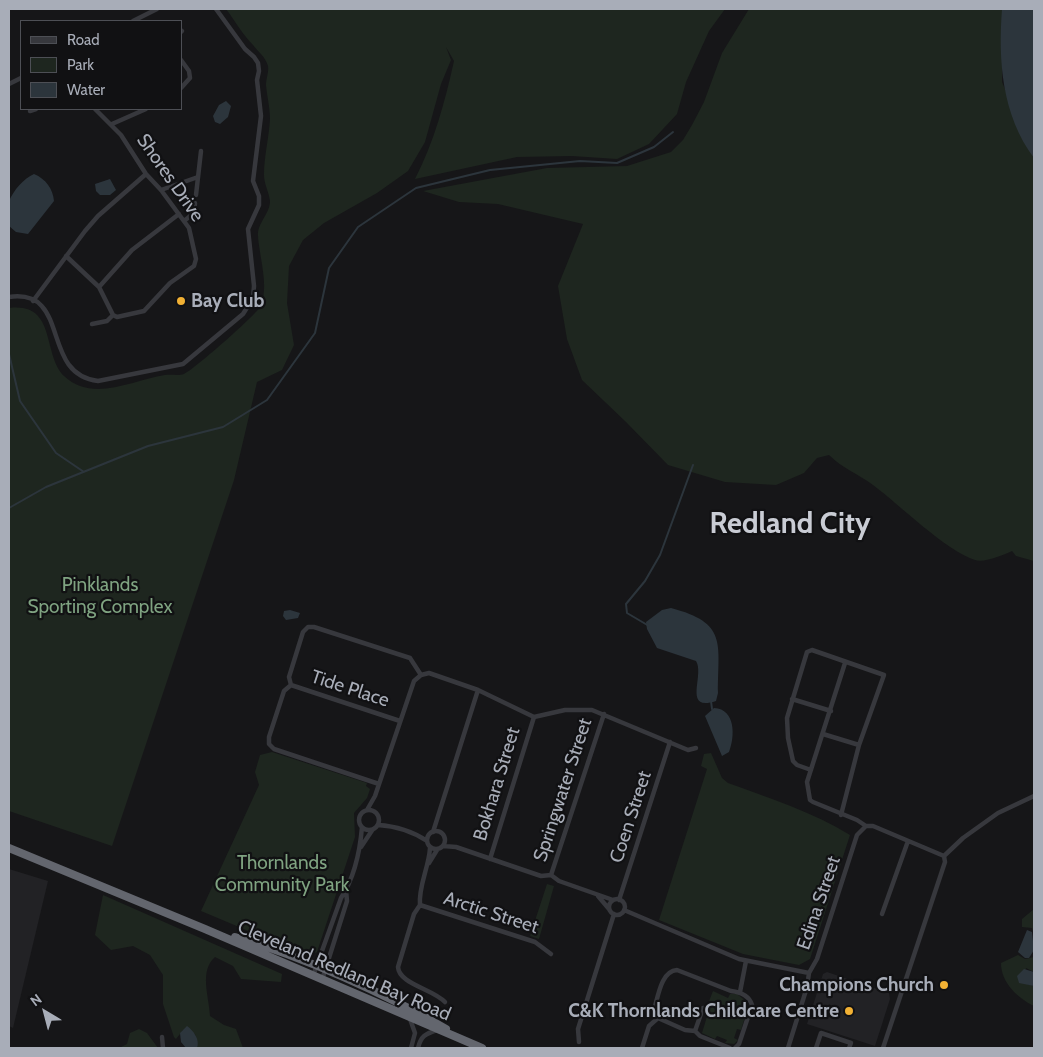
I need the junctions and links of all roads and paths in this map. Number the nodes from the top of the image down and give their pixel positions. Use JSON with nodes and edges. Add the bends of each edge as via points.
{"nodes":[{"id":1,"x":157,"y":9,"type":"edge"},
{"id":2,"x":216,"y":9,"type":"edge"},
{"id":3,"x":134,"y":20,"type":"edge"},
{"id":4,"x":182,"y":61,"type":"edge"},
{"id":5,"x":182,"y":87,"type":"edge"},
{"id":6,"x":33,"y":110,"type":"edge"},
{"id":7,"x":96,"y":110,"type":"edge"},
{"id":8,"x":144,"y":110,"type":"edge"},
{"id":9,"x":30,"y":111,"type":"dead end"},
{"id":10,"x":112,"y":124,"type":"junction"},
{"id":11,"x":202,"y":151,"type":"dead end"},
{"id":12,"x":146,"y":174,"type":"junction"},
{"id":13,"x":198,"y":177,"type":"junction"},
{"id":14,"x":161,"y":190,"type":"junction"},
{"id":15,"x":196,"y":195,"type":"dead end"},
{"id":16,"x":195,"y":203,"type":"dead end"},
{"id":17,"x":179,"y":214,"type":"junction"},
{"id":18,"x":184,"y":221,"type":"junction"},
{"id":19,"x":66,"y":256,"type":"junction"},
{"id":20,"x":99,"y":287,"type":"junction"},
{"id":21,"x":10,"y":297,"type":"edge"},
{"id":22,"x":33,"y":301,"type":"junction"},
{"id":23,"x":113,"y":314,"type":"junction"},
{"id":24,"x":92,"y":324,"type":"dead end"},
{"id":25,"x":845,"y":663,"type":"junction"},
{"id":26,"x":421,"y":675,"type":"junction"},
{"id":27,"x":291,"y":685,"type":"junction"},
{"id":28,"x":478,"y":690,"type":"junction"},
{"id":29,"x":792,"y":699,"type":"junction"},
{"id":30,"x":831,"y":711,"type":"junction"},
{"id":31,"x":604,"y":714,"type":"junction"},
{"id":32,"x":534,"y":717,"type":"junction"},
{"id":33,"x":400,"y":722,"type":"junction"},
{"id":34,"x":823,"y":734,"type":"junction"},
{"id":35,"x":670,"y":742,"type":"junction"},
{"id":36,"x":860,"y":745,"type":"junction"},
{"id":37,"x":696,"y":748,"type":"dead end"},
{"id":38,"x":811,"y":770,"type":"junction"},
{"id":39,"x":379,"y":784,"type":"junction"},
{"id":40,"x":375,"y":796,"type":"junction"},
{"id":41,"x":1034,"y":796,"type":"edge"},
{"id":42,"x":366,"y":810,"type":"junction"},
{"id":43,"x":374,"y":811,"type":"junction"},
{"id":44,"x":841,"y":815,"type":"junction"},
{"id":45,"x":379,"y":818,"type":"junction"},
{"id":46,"x":436,"y":820,"type":"junction"},
{"id":47,"x":378,"y":825,"type":"junction"},
{"id":48,"x":390,"y":826,"type":"junction"},
{"id":49,"x":866,"y":826,"type":"junction"},
{"id":50,"x":362,"y":827,"type":"junction"},
{"id":51,"x":372,"y":829,"type":"junction"},
{"id":52,"x":440,"y":832,"type":"junction"},
{"id":53,"x":431,"y":833,"type":"junction"},
{"id":54,"x":417,"y":834,"type":"junction"},
{"id":55,"x":444,"y":836,"type":"junction"},
{"id":56,"x":427,"y":841,"type":"junction"},
{"id":57,"x":908,"y":841,"type":"junction"},
{"id":58,"x":443,"y":846,"type":"junction"},
{"id":59,"x":456,"y":847,"type":"junction"},
{"id":60,"x":9,"y":848,"type":"edge"},
{"id":61,"x":360,"y":848,"type":"junction"},
{"id":62,"x":430,"y":848,"type":"junction"},
{"id":63,"x":437,"y":850,"type":"junction"},
{"id":64,"x":944,"y":856,"type":"junction"},
{"id":65,"x":490,"y":859,"type":"junction"},
{"id":66,"x":429,"y":864,"type":"junction"},
{"id":67,"x":551,"y":875,"type":"junction"},
{"id":68,"x":346,"y":889,"type":"junction"},
{"id":69,"x":597,"y":895,"type":"junction"},
{"id":70,"x":616,"y":900,"type":"junction"},
{"id":71,"x":420,"y":906,"type":"junction"},
{"id":72,"x":609,"y":909,"type":"junction"},
{"id":73,"x":624,"y":910,"type":"junction"},
{"id":74,"x":614,"y":914,"type":"junction"},
{"id":75,"x":882,"y":914,"type":"dead end"},
{"id":76,"x":205,"y":929,"type":"junction"},
{"id":77,"x":551,"y":954,"type":"dead end"},
{"id":78,"x":746,"y":961,"type":"junction"},
{"id":79,"x":316,"y":968,"type":"junction"},
{"id":80,"x":326,"y":971,"type":"junction"},
{"id":81,"x":809,"y":973,"type":"junction"},
{"id":82,"x":313,"y":976,"type":"junction"},
{"id":83,"x":322,"y":980,"type":"junction"},
{"id":84,"x":740,"y":992,"type":"junction"},
{"id":85,"x":445,"y":1002,"type":"dead end"},
{"id":86,"x":703,"y":1008,"type":"dead end"},
{"id":87,"x":410,"y":1018,"type":"junction"},
{"id":88,"x":658,"y":1018,"type":"junction"},
{"id":89,"x":437,"y":1030,"type":"junction"},
{"id":90,"x":695,"y":1031,"type":"junction"},
{"id":91,"x":162,"y":1037,"type":"dead end"},
{"id":92,"x":579,"y":1042,"type":"dead end"},
{"id":93,"x":470,"y":1043,"type":"junction"},
{"id":94,"x":163,"y":1048,"type":"edge"},
{"id":95,"x":411,"y":1048,"type":"edge"},
{"id":96,"x":418,"y":1048,"type":"edge"},
{"id":97,"x":482,"y":1048,"type":"edge"},
{"id":98,"x":642,"y":1048,"type":"edge"},
{"id":99,"x":730,"y":1048,"type":"edge"},
{"id":100,"x":734,"y":1048,"type":"edge"},
{"id":101,"x":788,"y":1048,"type":"edge"},
{"id":102,"x":816,"y":1048,"type":"edge"},
{"id":103,"x":849,"y":1048,"type":"edge"},
{"id":104,"x":883,"y":1048,"type":"edge"}],
"edges":[{"from":1,"to":3,"type":"street"},
{"from":2,"to":22,"type":"street","via":[[254,57],[259,71],[260,116],[253,181],[260,205],[248,229],[254,286],[249,306],[183,364],[98,381],[88,380],[70,368],[62,354],[51,318]]},
{"from":4,"to":5,"type":"street","via":[[190,78]]},
{"from":6,"to":9,"type":"street"},
{"from":7,"to":10,"type":"street","name":"Shores Drive"},
{"from":8,"to":10,"type":"street"},
{"from":10,"to":12,"type":"street","name":"Shores Drive"},
{"from":11,"to":13,"type":"street"},
{"from":12,"to":14,"type":"street","name":"Shores Drive"},
{"from":12,"to":19,"type":"street","via":[[98,216]]},
{"from":13,"to":14,"type":"street"},
{"from":13,"to":15,"type":"street"},
{"from":14,"to":17,"type":"street","name":"Shores Drive"},
{"from":16,"to":18,"type":"street","via":[[194,213]]},
{"from":17,"to":18,"type":"street","name":"Shores Drive"},
{"from":17,"to":20,"type":"street","via":[[132,250]]},
{"from":18,"to":23,"type":"street","name":"Shores Drive","via":[[192,236],[194,266],[170,283],[144,311],[117,317]]},
{"from":19,"to":20,"type":"street"},
{"from":19,"to":22,"type":"street"},
{"from":20,"to":23,"type":"street"},
{"from":21,"to":22,"type":"street"},
{"from":23,"to":24,"type":"street","name":"Shores Drive","via":[[107,321]]},
{"from":25,"to":29,"type":"street","via":[[834,656],[809,650]]},
{"from":25,"to":30,"type":"street"},
{"from":25,"to":36,"type":"street","via":[[884,675]]},
{"from":26,"to":27,"type":"street","via":[[410,658],[308,627],[303,632],[289,677]]},
{"from":26,"to":28,"type":"street","via":[[429,673]]},
{"from":26,"to":33,"type":"street","via":[[414,681]]},
{"from":27,"to":33,"type":"street","name":"Tide Place"},
{"from":27,"to":39,"type":"street","via":[[284,691],[269,737],[270,746]]},
{"from":28,"to":32,"type":"street"},
{"from":28,"to":46,"type":"street"},
{"from":29,"to":30,"type":"street"},
{"from":29,"to":38,"type":"street","via":[[787,718],[793,761]]},
{"from":30,"to":34,"type":"street"},
{"from":31,"to":32,"type":"street","via":[[581,709]]},
{"from":31,"to":35,"type":"street"},
{"from":31,"to":67,"type":"street","name":"Springwater Street"},
{"from":32,"to":65,"type":"street","name":"Bokhara Street"},
{"from":33,"to":39,"type":"street"},
{"from":34,"to":36,"type":"street"},
{"from":34,"to":38,"type":"street"},
{"from":35,"to":37,"type":"street","via":[[688,750]]},
{"from":35,"to":70,"type":"street","name":"Coen Street"},
{"from":36,"to":44,"type":"street"},
{"from":38,"to":44,"type":"street","via":[[807,782],[810,800]]},
{"from":39,"to":40,"type":"street"},
{"from":40,"to":42,"type":"street"},
{"from":40,"to":43,"type":"street"},
{"from":41,"to":64,"type":"street","via":[[998,813]]},
{"from":42,"to":43,"type":"street"},
{"from":42,"to":50,"type":"street","via":[[359,819]]},
{"from":43,"to":45,"type":"street"},
{"from":44,"to":49,"type":"street"},
{"from":45,"to":47,"type":"street"},
{"from":45,"to":48,"type":"street"},
{"from":46,"to":52,"type":"street"},
{"from":46,"to":53,"type":"street"},
{"from":47,"to":48,"type":"street"},
{"from":47,"to":51,"type":"street"},
{"from":48,"to":54,"type":"street"},
{"from":49,"to":57,"type":"street"},
{"from":49,"to":81,"type":"street","name":"Edina Street","via":[[857,835],[817,959]]},
{"from":50,"to":51,"type":"street"},
{"from":50,"to":61,"type":"street"},
{"from":51,"to":61,"type":"street"},
{"from":52,"to":53,"type":"street"},
{"from":52,"to":55,"type":"street"},
{"from":53,"to":54,"type":"street"},
{"from":53,"to":56,"type":"street"},
{"from":54,"to":56,"type":"street"},
{"from":55,"to":58,"type":"street"},
{"from":55,"to":59,"type":"street"},
{"from":56,"to":62,"type":"street"},
{"from":57,"to":64,"type":"street"},
{"from":57,"to":75,"type":"street"},
{"from":58,"to":59,"type":"street"},
{"from":58,"to":63,"type":"street"},
{"from":59,"to":65,"type":"street"},
{"from":60,"to":76,"type":"highway","name":"Cleveland Redland Bay Road"},
{"from":61,"to":68,"type":"street"},
{"from":62,"to":63,"type":"street"},
{"from":62,"to":66,"type":"street"},
{"from":63,"to":66,"type":"street"},
{"from":64,"to":104,"type":"street","via":[[945,862]]},
{"from":65,"to":67,"type":"street","via":[[541,876]]},
{"from":66,"to":71,"type":"street"},
{"from":67,"to":69,"type":"street"},
{"from":68,"to":79,"type":"street"},
{"from":68,"to":80,"type":"street","via":[[347,901]]},
{"from":69,"to":70,"type":"street"},
{"from":69,"to":72,"type":"street"},
{"from":70,"to":72,"type":"street"},
{"from":70,"to":73,"type":"street","via":[[624,905]]},
{"from":71,"to":77,"type":"street","name":"Arctic Street","via":[[534,942]]},
{"from":71,"to":85,"type":"street","via":[[414,914],[398,972],[402,978],[438,994]]},
{"from":72,"to":74,"type":"street"},
{"from":73,"to":74,"type":"street"},
{"from":73,"to":78,"type":"street"},
{"from":74,"to":92,"type":"street","via":[[578,1029]]},
{"from":76,"to":79,"type":"highway","name":"Cleveland Redland Bay Road","via":[[263,946]]},
{"from":76,"to":82,"type":"highway","name":"Cleveland Redland Bay Road"},
{"from":78,"to":81,"type":"street"},
{"from":78,"to":84,"type":"street"},
{"from":79,"to":80,"type":"highway","name":"Cleveland Redland Bay Road"},
{"from":79,"to":82,"type":"street"},
{"from":80,"to":83,"type":"street"},
{"from":80,"to":93,"type":"highway","name":"Cleveland Redland Bay Road","via":[[372,991]]},
{"from":81,"to":101,"type":"street","name":"Edina Street"},
{"from":82,"to":83,"type":"highway","name":"Cleveland Redland Bay Road"},
{"from":83,"to":87,"type":"highway","name":"Cleveland Redland Bay Road"},
{"from":84,"to":88,"type":"street","via":[[670,970],[665,975],[654,1010]]},
{"from":84,"to":100,"type":"street","via":[[752,1005],[739,1044]]},
{"from":86,"to":90,"type":"street"},
{"from":87,"to":89,"type":"highway","name":"Cleveland Redland Bay Road"},
{"from":87,"to":95,"type":"street","via":[[415,1033]]},
{"from":88,"to":90,"type":"street"},
{"from":88,"to":98,"type":"street","via":[[649,1026]]},
{"from":89,"to":93,"type":"highway","name":"Cleveland Redland Bay Road"},
{"from":89,"to":96,"type":"street","via":[[426,1033]]},
{"from":90,"to":99,"type":"street"},
{"from":91,"to":94,"type":"street"},
{"from":93,"to":97,"type":"highway","name":"Cleveland Redland Bay Road"},
{"from":102,"to":103,"type":"street","via":[[821,1033],[851,1043]]}]}
